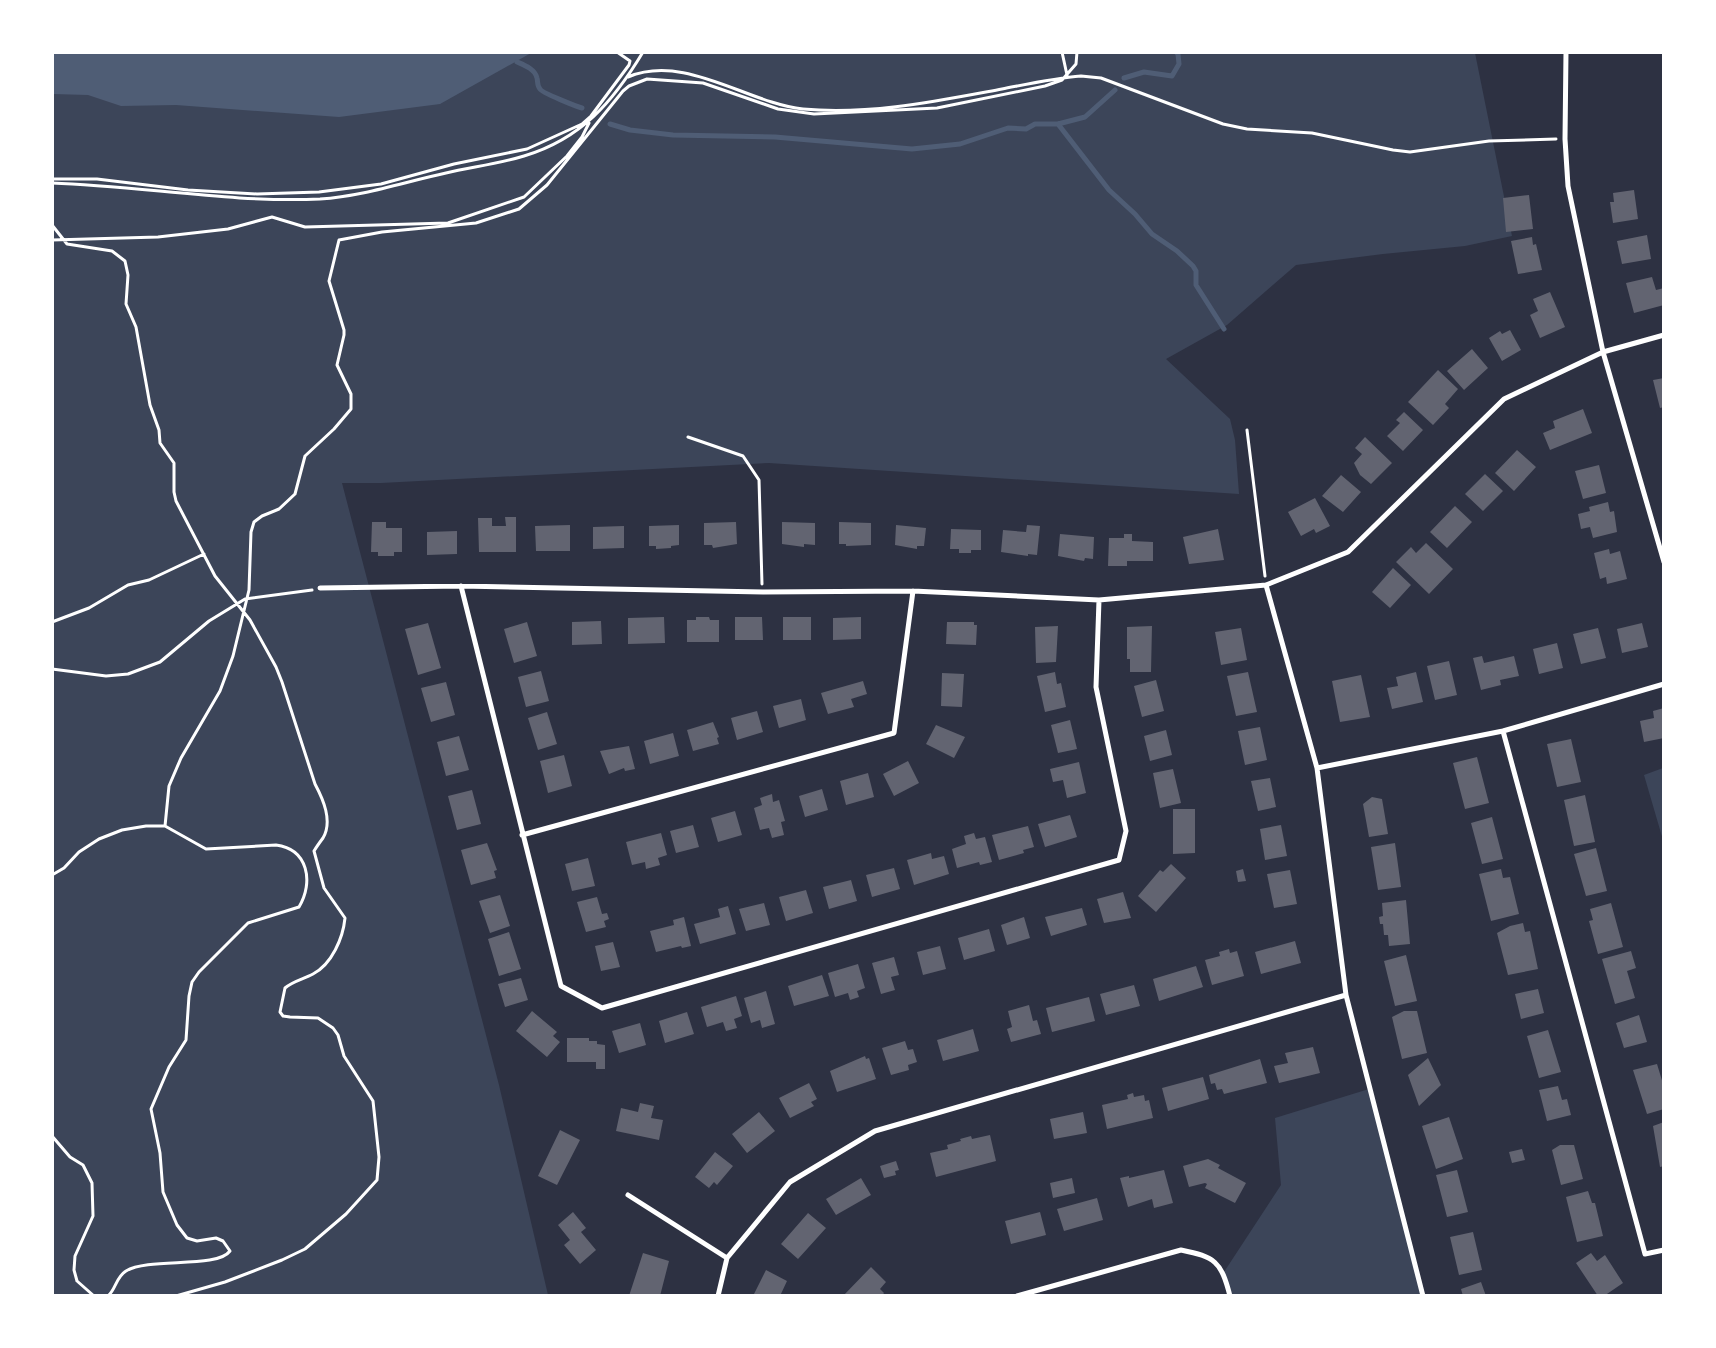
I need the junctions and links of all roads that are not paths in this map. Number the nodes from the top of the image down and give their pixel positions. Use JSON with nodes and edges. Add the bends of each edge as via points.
{"nodes":[{"id":1,"x":1566,"y":52,"type":"edge"},
{"id":2,"x":1664,"y":334,"type":"edge"},
{"id":3,"x":1602,"y":352,"type":"junction"},
{"id":4,"x":1664,"y":562,"type":"edge"},
{"id":5,"x":1266,"y":585,"type":"junction"},
{"id":6,"x":461,"y":586,"type":"junction"},
{"id":7,"x":320,"y":588,"type":"road end"},
{"id":8,"x":913,"y":591,"type":"junction"},
{"id":9,"x":1099,"y":600,"type":"junction"},
{"id":10,"x":1664,"y":684,"type":"edge"},
{"id":11,"x":1503,"y":730,"type":"junction"},
{"id":12,"x":1317,"y":768,"type":"junction"},
{"id":13,"x":522,"y":835,"type":"junction"},
{"id":14,"x":1346,"y":995,"type":"junction"},
{"id":15,"x":628,"y":1195,"type":"dead end"},
{"id":16,"x":1664,"y":1250,"type":"edge"},
{"id":17,"x":727,"y":1258,"type":"junction"},
{"id":18,"x":1038,"y":1293,"type":"edge"},
{"id":19,"x":718,"y":1296,"type":"edge"},
{"id":20,"x":1017,"y":1296,"type":"edge"},
{"id":21,"x":1230,"y":1296,"type":"edge"},
{"id":22,"x":1423,"y":1296,"type":"edge"}],
"edges":[{"from":1,"to":3,"type":"street","via":[[1568,186]]},
{"from":2,"to":3,"type":"street"},
{"from":3,"to":4,"type":"street"},
{"from":3,"to":5,"type":"street","via":[[1504,399],[1348,552]]},
{"from":5,"to":9,"type":"street"},
{"from":5,"to":12,"type":"street"},
{"from":6,"to":7,"type":"street"},
{"from":6,"to":8,"type":"street","via":[[763,592]]},
{"from":6,"to":13,"type":"street"},
{"from":8,"to":9,"type":"street"},
{"from":8,"to":13,"type":"street","via":[[894,733]]},
{"from":9,"to":13,"type":"street","via":[[1096,687],[1126,830],[1118,860],[602,1008],[561,986]]},
{"from":10,"to":11,"type":"street"},
{"from":11,"to":12,"type":"street"},
{"from":11,"to":16,"type":"street","via":[[1645,1254]]},
{"from":12,"to":14,"type":"street"},
{"from":14,"to":17,"type":"street","via":[[875,1131],[790,1182]]},
{"from":14,"to":22,"type":"street"},
{"from":15,"to":17,"type":"street"},
{"from":17,"to":19,"type":"street"},
{"from":18,"to":20,"type":"street"},
{"from":18,"to":21,"type":"street","via":[[1181,1250],[1208,1256],[1224,1272]]}]}
